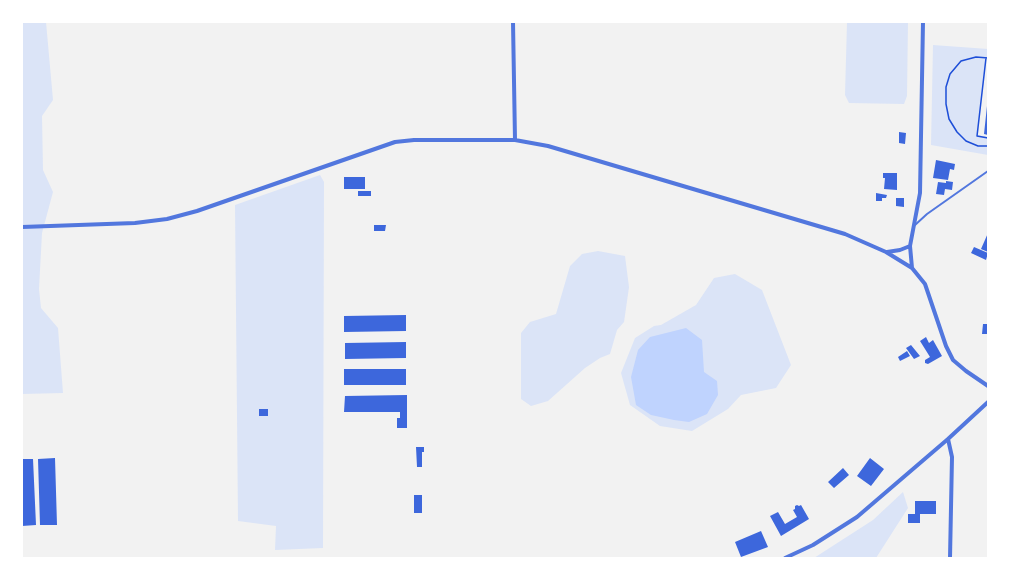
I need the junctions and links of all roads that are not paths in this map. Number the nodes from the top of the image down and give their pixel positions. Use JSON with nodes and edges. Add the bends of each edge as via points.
{"nodes":[{"id":1,"x":513,"y":22,"type":"edge"},
{"id":2,"x":923,"y":22,"type":"edge"},
{"id":3,"x":515,"y":140,"type":"junction"},
{"id":4,"x":988,"y":171,"type":"edge"},
{"id":5,"x":914,"y":226,"type":"junction"},
{"id":6,"x":22,"y":227,"type":"edge"},
{"id":7,"x":910,"y":246,"type":"junction"},
{"id":8,"x":886,"y":252,"type":"junction"},
{"id":9,"x":912,"y":268,"type":"junction"},
{"id":10,"x":988,"y":386,"type":"edge"},
{"id":11,"x":988,"y":402,"type":"edge"},
{"id":12,"x":948,"y":439,"type":"junction"},
{"id":13,"x":785,"y":558,"type":"edge"},
{"id":14,"x":950,"y":558,"type":"edge"}],
"edges":[{"from":1,"to":3,"type":"street"},
{"from":2,"to":5,"type":"street","via":[[920,193]]},
{"from":3,"to":6,"type":"street","via":[[395,142],[212,206],[167,219]]},
{"from":3,"to":8,"type":"street","via":[[548,146],[845,234]]},
{"from":4,"to":5,"type":"lane"},
{"from":5,"to":7,"type":"street"},
{"from":7,"to":8,"type":"street"},
{"from":7,"to":9,"type":"street"},
{"from":8,"to":9,"type":"street"},
{"from":9,"to":10,"type":"street","via":[[925,284],[946,346],[954,360]]},
{"from":11,"to":12,"type":"street"},
{"from":12,"to":13,"type":"street","via":[[857,516],[812,545]]},
{"from":12,"to":14,"type":"street","via":[[952,457]]}]}
